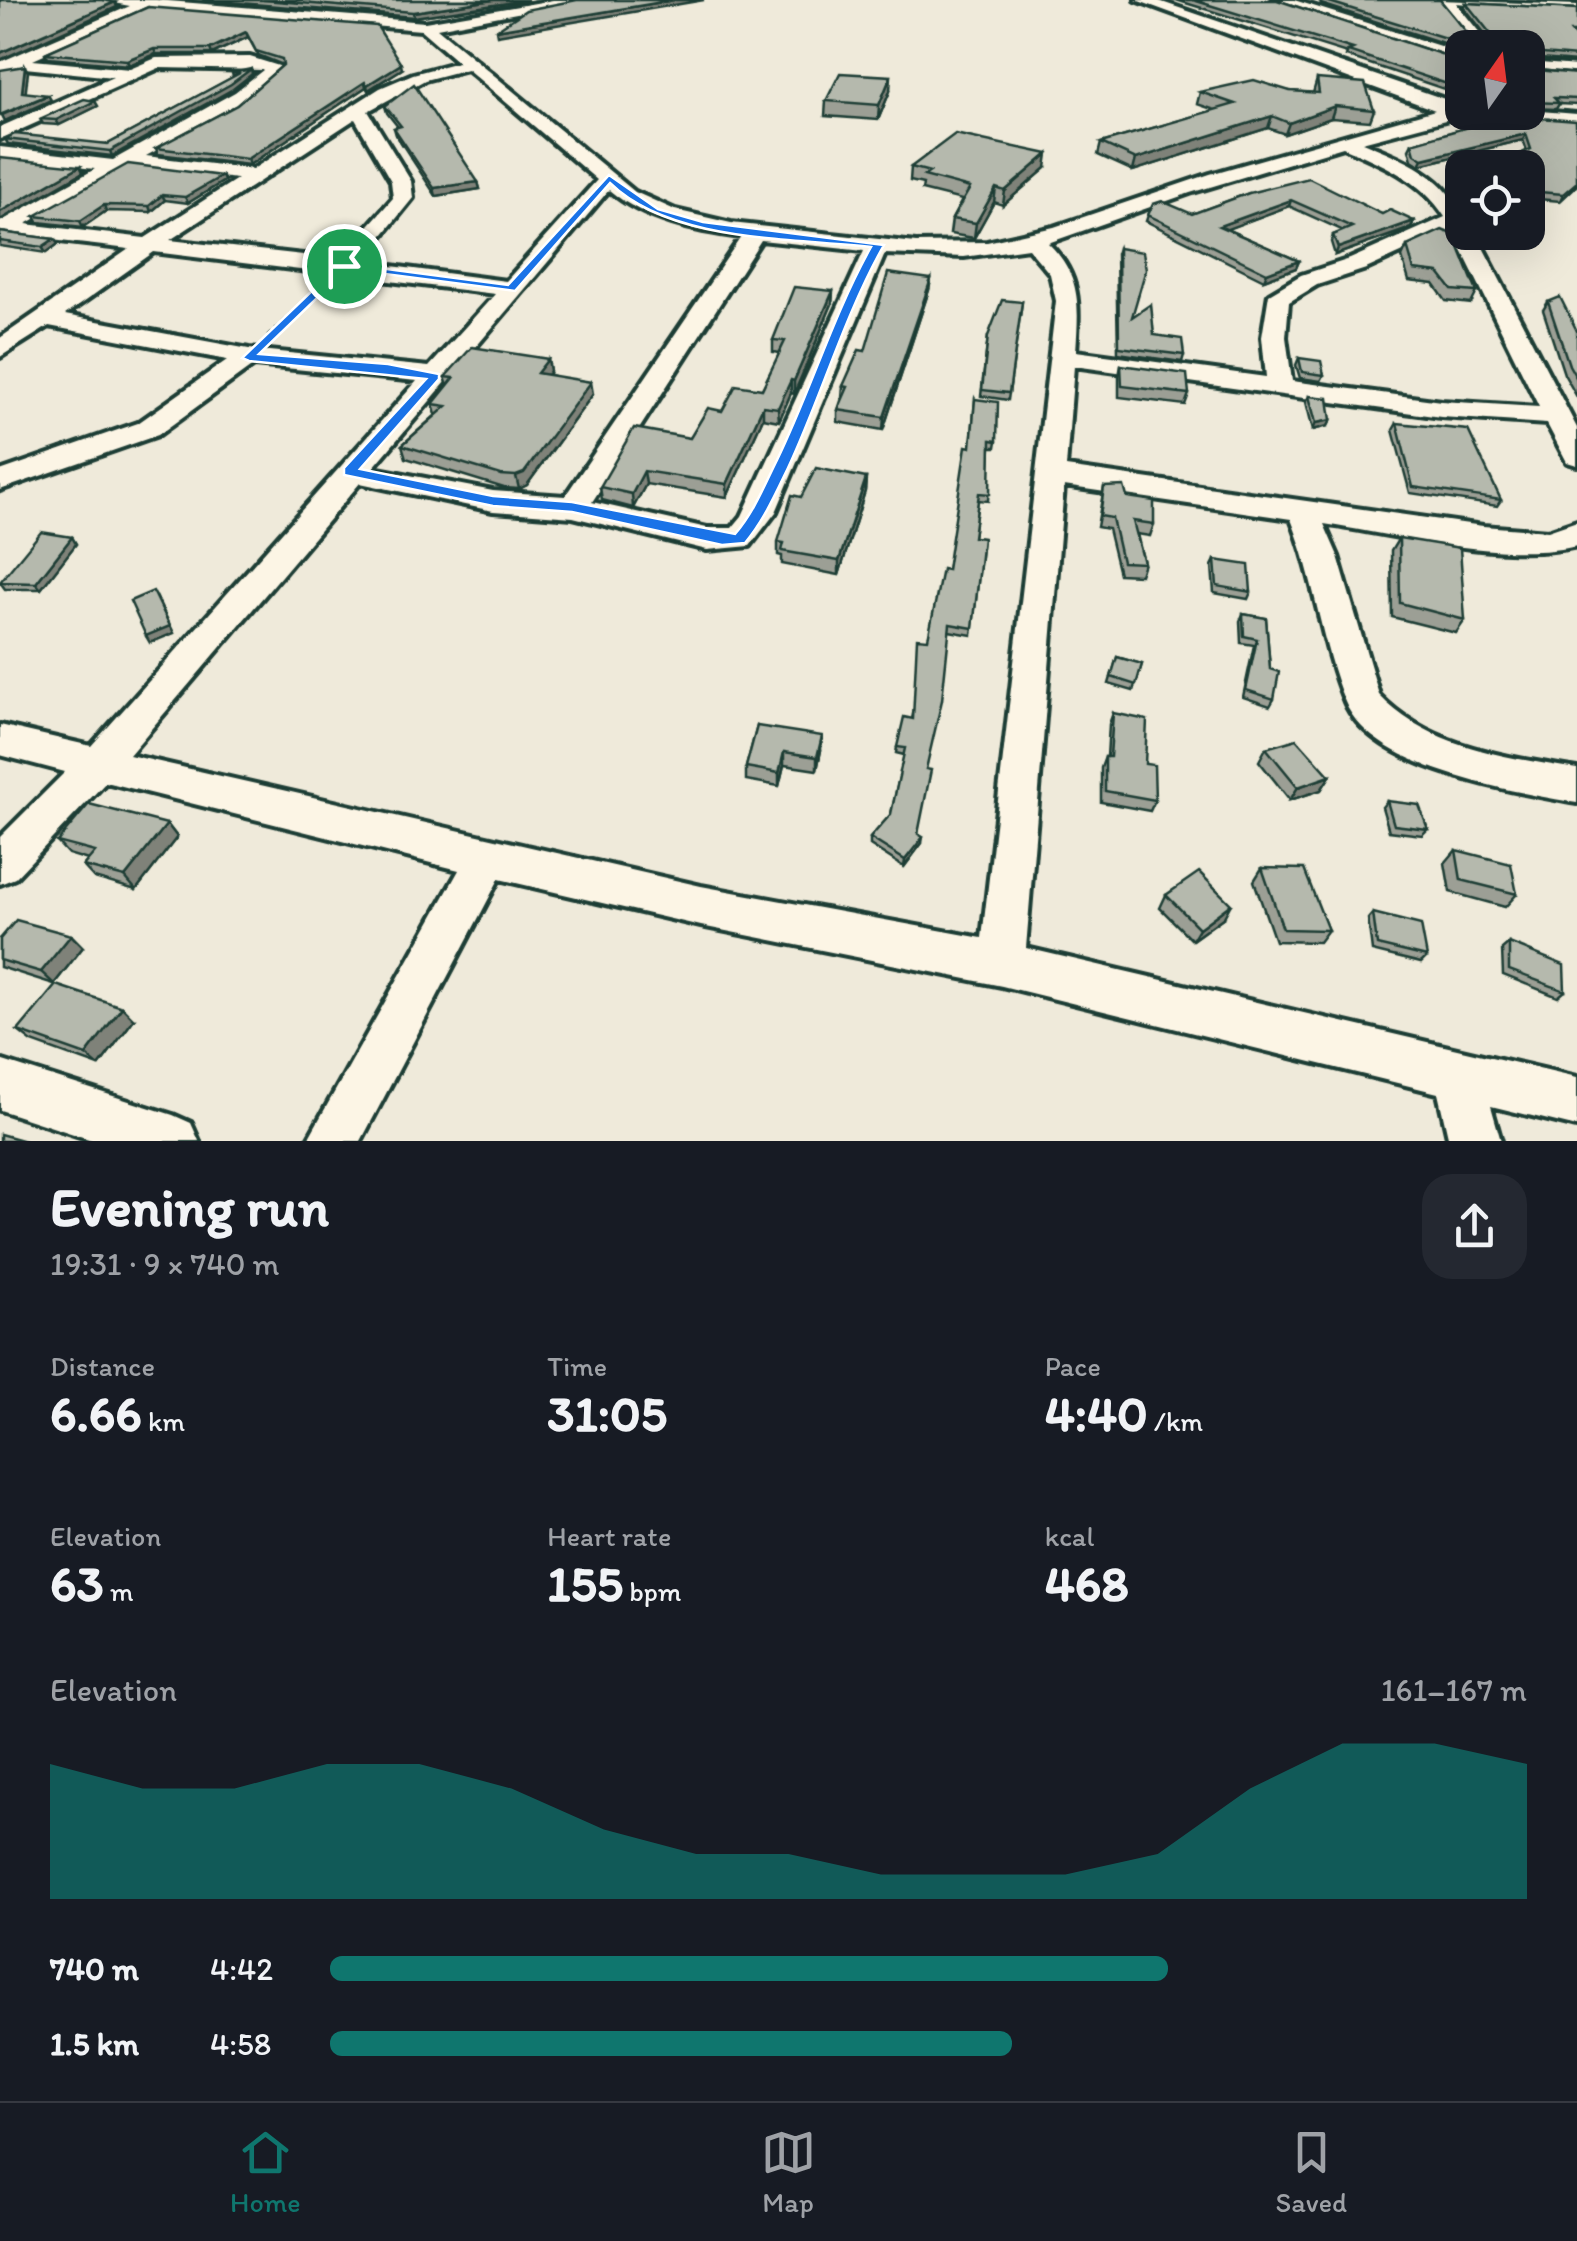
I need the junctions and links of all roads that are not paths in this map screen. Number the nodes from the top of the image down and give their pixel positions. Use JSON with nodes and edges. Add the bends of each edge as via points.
{"nodes":[{"id":1,"x":104,"y":0,"type":"edge"},
{"id":2,"x":275,"y":0,"type":"edge"},
{"id":3,"x":578,"y":0,"type":"edge"},
{"id":4,"x":1143,"y":0,"type":"edge"},
{"id":5,"x":1281,"y":0,"type":"edge"},
{"id":6,"x":1446,"y":0,"type":"edge"},
{"id":7,"x":1459,"y":0,"type":"edge"},
{"id":8,"x":152,"y":2,"type":"edge"},
{"id":9,"x":1577,"y":9,"type":"edge"},
{"id":10,"x":249,"y":12,"type":"junction"},
{"id":11,"x":425,"y":26,"type":"junction"},
{"id":12,"x":1470,"y":30,"type":"edge"},
{"id":13,"x":1445,"y":53,"type":"edge"},
{"id":14,"x":1445,"y":61,"type":"edge"},
{"id":15,"x":472,"y":63,"type":"junction"},
{"id":16,"x":4,"y":66,"type":"edge"},
{"id":17,"x":1433,"y":66,"type":"edge"},
{"id":18,"x":1545,"y":69,"type":"edge"},
{"id":19,"x":1577,"y":72,"type":"edge"},
{"id":20,"x":132,"y":73,"type":"junction"},
{"id":21,"x":1416,"y":78,"type":"edge"},
{"id":22,"x":1400,"y":90,"type":"junction"},
{"id":23,"x":1445,"y":106,"type":"edge"},
{"id":24,"x":358,"y":109,"type":"junction"},
{"id":25,"x":1445,"y":114,"type":"edge"},
{"id":26,"x":1545,"y":116,"type":"edge"},
{"id":27,"x":1577,"y":119,"type":"edge"},
{"id":28,"x":0,"y":134,"type":"edge"},
{"id":29,"x":1347,"y":142,"type":"junction"},
{"id":30,"x":0,"y":153,"type":"edge"},
{"id":31,"x":122,"y":163,"type":"junction"},
{"id":32,"x":256,"y":175,"type":"junction"},
{"id":33,"x":609,"y":178,"type":"junction"},
{"id":34,"x":1445,"y":199,"type":"edge"},
{"id":35,"x":5,"y":231,"type":"edge"},
{"id":36,"x":755,"y":232,"type":"junction"},
{"id":37,"x":1445,"y":233,"type":"edge"},
{"id":38,"x":1033,"y":241,"type":"junction"},
{"id":39,"x":878,"y":245,"type":"junction"},
{"id":40,"x":147,"y":246,"type":"junction"},
{"id":41,"x":1473,"y":250,"type":"edge"},
{"id":42,"x":344,"y":266,"type":"junction"},
{"id":43,"x":511,"y":289,"type":"junction"},
{"id":44,"x":45,"y":318,"type":"junction"},
{"id":45,"x":0,"y":349,"type":"edge"},
{"id":46,"x":1064,"y":357,"type":"junction"},
{"id":47,"x":249,"y":358,"type":"junction"},
{"id":48,"x":435,"y":376,"type":"junction"},
{"id":49,"x":1280,"y":387,"type":"junction"},
{"id":50,"x":1543,"y":390,"type":"junction"},
{"id":51,"x":1577,"y":391,"type":"edge"},
{"id":52,"x":1554,"y":416,"type":"junction"},
{"id":53,"x":67,"y":456,"type":"junction"},
{"id":54,"x":1577,"y":456,"type":"edge"},
{"id":55,"x":0,"y":458,"type":"edge"},
{"id":56,"x":349,"y":472,"type":"junction"},
{"id":57,"x":1048,"y":474,"type":"junction"},
{"id":58,"x":0,"y":481,"type":"edge"},
{"id":59,"x":572,"y":507,"type":"junction"},
{"id":60,"x":1303,"y":512,"type":"junction"},
{"id":61,"x":1577,"y":531,"type":"edge"},
{"id":62,"x":0,"y":740,"type":"edge"},
{"id":63,"x":100,"y":762,"type":"junction"},
{"id":64,"x":1577,"y":786,"type":"edge"},
{"id":65,"x":488,"y":858,"type":"junction"},
{"id":66,"x":0,"y":865,"type":"edge"},
{"id":67,"x":1002,"y":964,"type":"junction"},
{"id":68,"x":1458,"y":1075,"type":"junction"},
{"id":69,"x":0,"y":1085,"type":"edge"},
{"id":70,"x":1577,"y":1102,"type":"edge"},
{"id":71,"x":173,"y":1141,"type":"edge"},
{"id":72,"x":332,"y":1141,"type":"edge"},
{"id":73,"x":1475,"y":1141,"type":"edge"}],
"edges":[{"from":1,"to":8,"type":"street"},
{"from":2,"to":10,"type":"street"},
{"from":3,"to":11,"type":"street"},
{"from":4,"to":22,"type":"street"},
{"from":5,"to":13,"type":"street"},
{"from":6,"to":12,"type":"street"},
{"from":7,"to":9,"type":"street"},
{"from":8,"to":10,"type":"street"},
{"from":8,"to":16,"type":"street"},
{"from":10,"to":11,"type":"street"},
{"from":11,"to":15,"type":"street"},
{"from":14,"to":17,"type":"street"},
{"from":15,"to":24,"type":"street","via":[[401,84]]},
{"from":15,"to":33,"type":"street"},
{"from":16,"to":20,"type":"street"},
{"from":18,"to":19,"type":"street"},
{"from":20,"to":28,"type":"street"},
{"from":20,"to":31,"type":"street","via":[[174,60],[274,66],[262,83]]},
{"from":21,"to":22,"type":"street"},
{"from":22,"to":23,"type":"street"},
{"from":24,"to":32,"type":"street"},
{"from":24,"to":42,"type":"street","via":[[401,180],[403,198]]},
{"from":25,"to":29,"type":"street"},
{"from":26,"to":27,"type":"street"},
{"from":29,"to":34,"type":"street","via":[[1417,174]]},
{"from":29,"to":38,"type":"street"},
{"from":30,"to":31,"type":"street"},
{"from":31,"to":32,"type":"street"},
{"from":31,"to":35,"type":"street"},
{"from":32,"to":40,"type":"street"},
{"from":33,"to":36,"type":"street","via":[[654,211]]},
{"from":33,"to":43,"type":"street"},
{"from":35,"to":40,"type":"street"},
{"from":36,"to":39,"type":"street"},
{"from":36,"to":59,"type":"street"},
{"from":37,"to":49,"type":"street","via":[[1308,280],[1277,299]]},
{"from":38,"to":39,"type":"street","via":[[985,250]]},
{"from":38,"to":46,"type":"street","via":[[1066,280]]},
{"from":39,"to":59,"type":"street","via":[[746,534],[707,539]]},
{"from":40,"to":42,"type":"street"},
{"from":40,"to":44,"type":"street"},
{"from":41,"to":50,"type":"street"},
{"from":42,"to":43,"type":"street"},
{"from":43,"to":48,"type":"street"},
{"from":44,"to":45,"type":"street"},
{"from":44,"to":47,"type":"street"},
{"from":46,"to":49,"type":"street"},
{"from":46,"to":57,"type":"street"},
{"from":47,"to":48,"type":"street"},
{"from":47,"to":53,"type":"street","via":[[168,418]]},
{"from":48,"to":56,"type":"street"},
{"from":49,"to":52,"type":"street","via":[[1440,409]]},
{"from":50,"to":51,"type":"street"},
{"from":50,"to":52,"type":"street"},
{"from":52,"to":54,"type":"street"},
{"from":53,"to":55,"type":"street"},
{"from":53,"to":58,"type":"street"},
{"from":56,"to":59,"type":"street","via":[[493,501]]},
{"from":56,"to":63,"type":"street"},
{"from":57,"to":60,"type":"street"},
{"from":57,"to":67,"type":"street"},
{"from":60,"to":61,"type":"street","via":[[1548,542]]},
{"from":60,"to":64,"type":"street","via":[[1363,702],[1376,720],[1449,754]]},
{"from":62,"to":63,"type":"street"},
{"from":63,"to":65,"type":"street"},
{"from":63,"to":66,"type":"street"},
{"from":65,"to":67,"type":"street"},
{"from":65,"to":72,"type":"street"},
{"from":67,"to":68,"type":"street"},
{"from":68,"to":70,"type":"street"},
{"from":68,"to":73,"type":"street"},
{"from":69,"to":71,"type":"street"}]}
